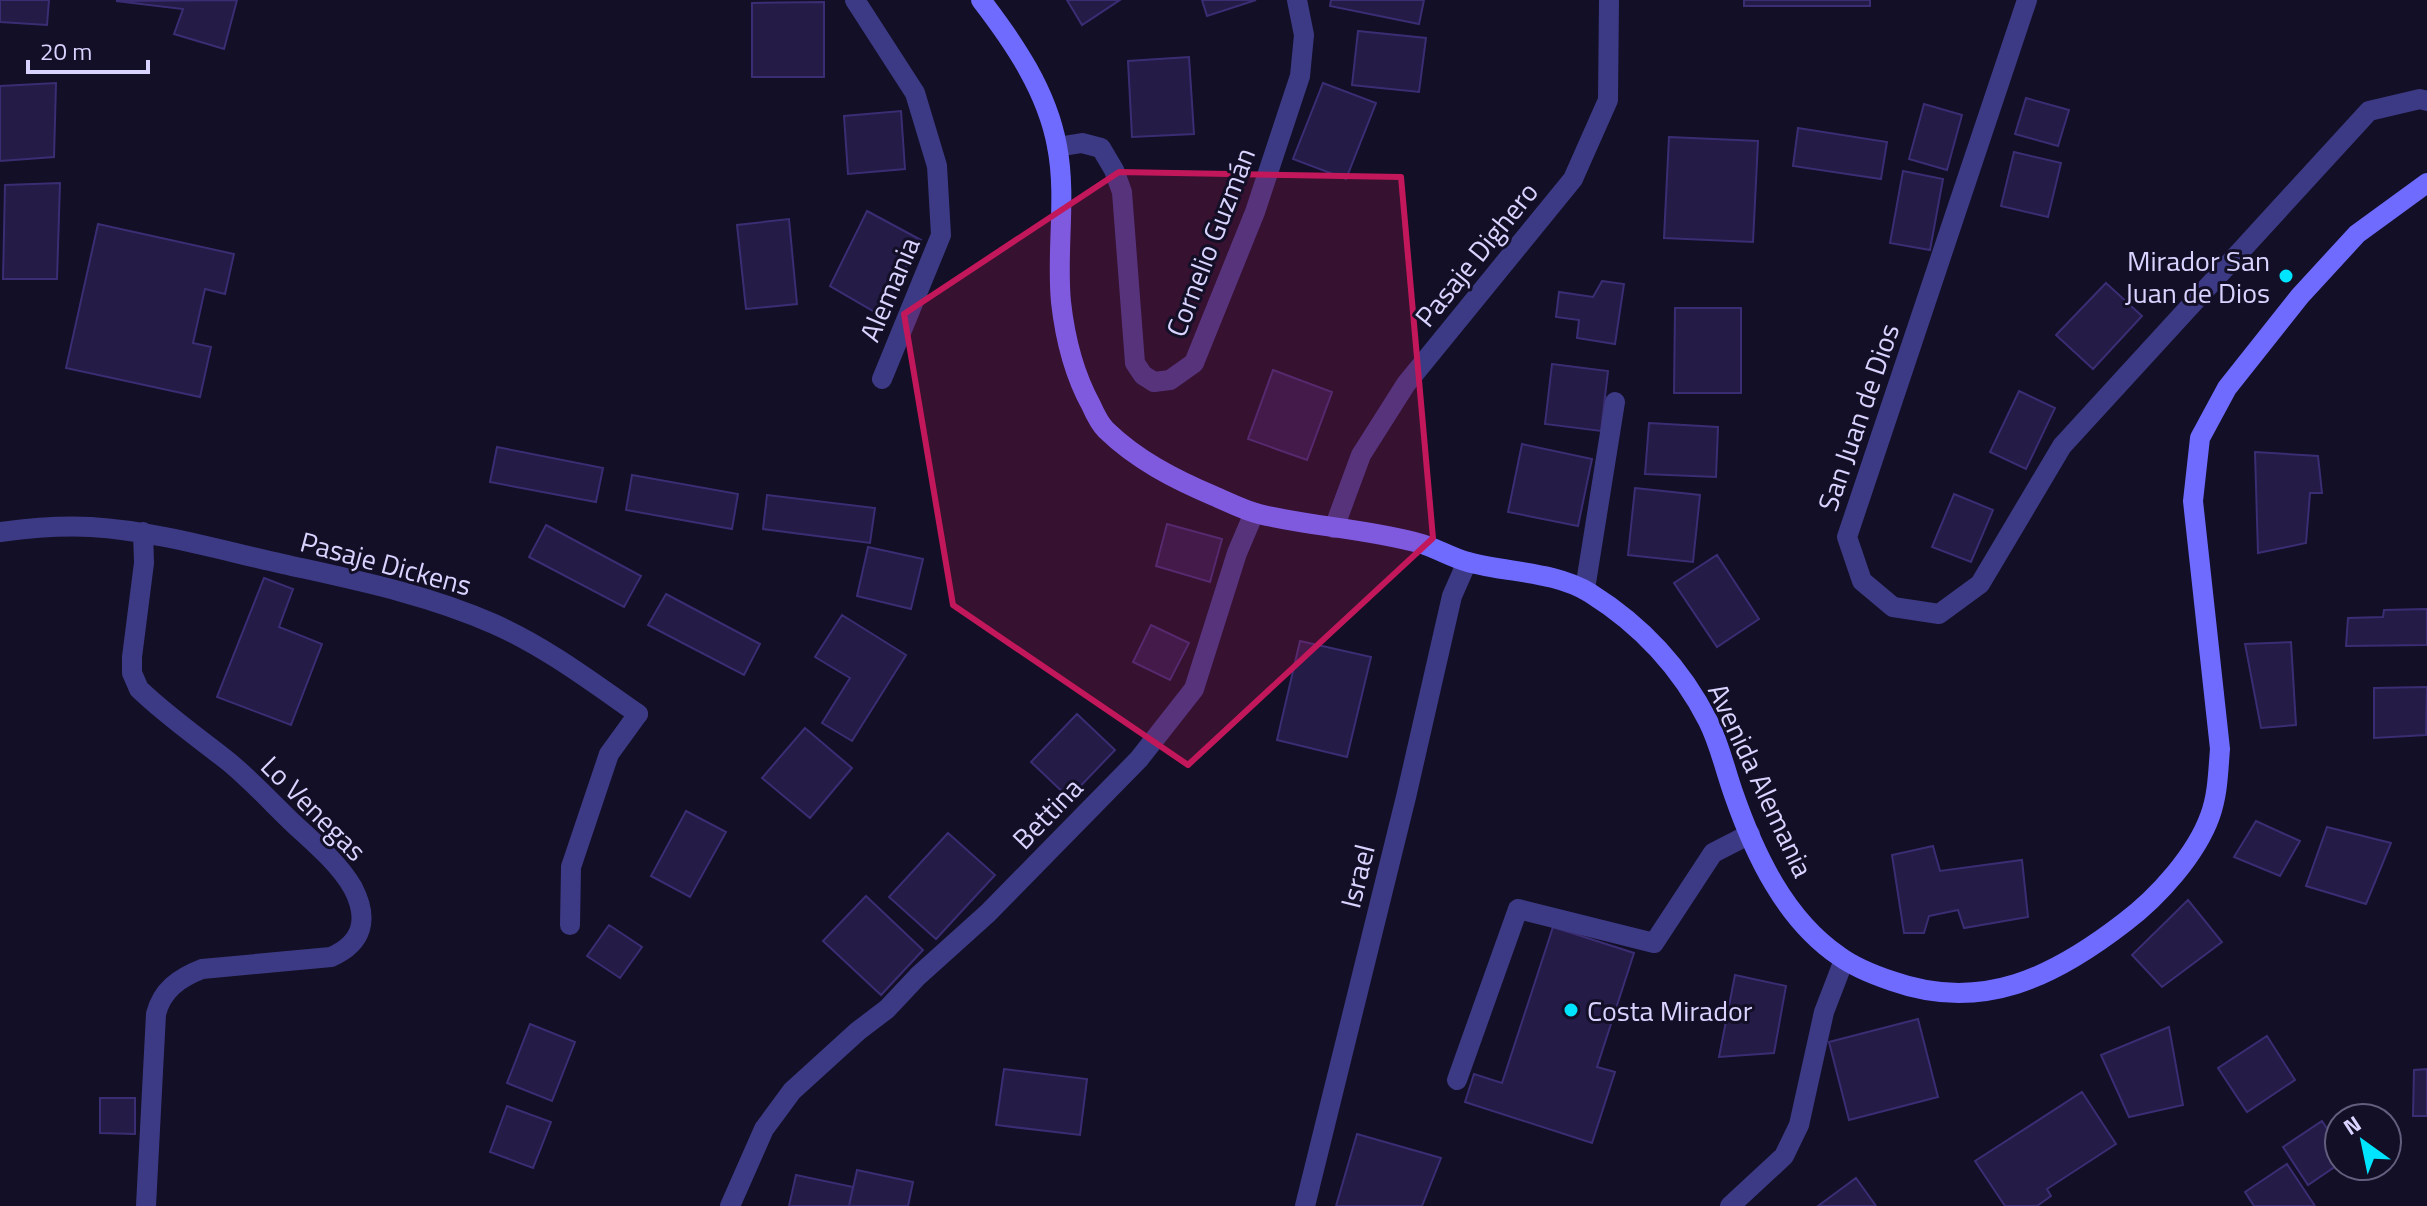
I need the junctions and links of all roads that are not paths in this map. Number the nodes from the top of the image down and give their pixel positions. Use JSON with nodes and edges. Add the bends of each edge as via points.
{"nodes":[{"id":1,"x":855,"y":0,"type":"edge"},
{"id":2,"x":981,"y":0,"type":"edge"},
{"id":3,"x":1297,"y":0,"type":"edge"},
{"id":4,"x":1609,"y":0,"type":"edge"},
{"id":5,"x":2027,"y":0,"type":"edge"},
{"id":6,"x":2427,"y":101,"type":"edge"},
{"id":7,"x":1057,"y":147,"type":"junction"},
{"id":8,"x":2427,"y":183,"type":"edge"},
{"id":9,"x":882,"y":379,"type":"dead end"},
{"id":10,"x":1615,"y":402,"type":"dead end"},
{"id":11,"x":1254,"y":513,"type":"junction"},
{"id":12,"x":1334,"y":528,"type":"junction"},
{"id":13,"x":0,"y":532,"type":"edge"},
{"id":14,"x":143,"y":532,"type":"junction"},
{"id":15,"x":1467,"y":562,"type":"junction"},
{"id":16,"x":1585,"y":589,"type":"junction"},
{"id":17,"x":1750,"y":834,"type":"junction"},
{"id":18,"x":570,"y":925,"type":"dead end"},
{"id":19,"x":1844,"y":960,"type":"junction"},
{"id":20,"x":1457,"y":1080,"type":"dead end"},
{"id":21,"x":146,"y":1206,"type":"edge"},
{"id":22,"x":730,"y":1206,"type":"edge"},
{"id":23,"x":1305,"y":1206,"type":"edge"},
{"id":24,"x":1730,"y":1206,"type":"edge"}],
"edges":[{"from":1,"to":9,"type":"street","name":"Alemania","via":[[915,93],[937,166],[941,235]]},
{"from":2,"to":7,"type":"main road","name":"Avenida Alemania","via":[[1043,97]]},
{"from":3,"to":7,"type":"street","name":"Cornelio Guzmán","via":[[1304,35],[1300,76],[1255,212],[1194,363],[1175,378],[1154,382],[1135,363],[1122,192],[1114,170],[1101,148],[1082,143]]},
{"from":4,"to":12,"type":"street","name":"Pasaje Dighero","via":[[1608,100],[1573,179],[1406,384],[1361,455]]},
{"from":5,"to":6,"type":"street","name":"San Juan de Dios","via":[[1847,537],[1862,581],[1893,607],[1939,614],[1980,584],[2062,446],[2369,111]]},
{"from":7,"to":11,"type":"main road","name":"Avenida Alemania","via":[[1061,302],[1076,377],[1095,414],[1141,459]]},
{"from":8,"to":19,"type":"main road","name":"Avenida Alemania","via":[[2357,234],[2300,296],[2227,388],[2200,438],[2193,501],[2220,749],[2209,820],[2179,869],[2145,907],[2100,941],[2062,966],[2020,984],[1982,993],[1919,990]]},
{"from":10,"to":16,"type":"street"},
{"from":11,"to":12,"type":"main road","name":"Avenida Alemania"},
{"from":11,"to":22,"type":"street","name":"Bettina","via":[[1194,689],[1139,759],[988,913],[792,1091],[764,1129]]},
{"from":12,"to":15,"type":"main road","name":"Avenida Alemania","via":[[1423,544]]},
{"from":13,"to":14,"type":"street","via":[[55,526]]},
{"from":14,"to":18,"type":"street","name":"Pasaje Dickens","via":[[447,605],[549,652],[638,714],[609,754],[571,867]]},
{"from":14,"to":21,"type":"street","name":"Lo Venegas","via":[[132,657],[139,689],[231,764],[315,843],[351,885],[361,915],[355,942],[331,957],[202,969],[188,974],[159,1001]]},
{"from":15,"to":16,"type":"main road","name":"Avenida Alemania"},
{"from":15,"to":23,"type":"street","name":"Israel","via":[[1452,596]]},
{"from":16,"to":17,"type":"main road","name":"Avenida Alemania","via":[[1655,643],[1686,683],[1718,746]]},
{"from":17,"to":19,"type":"main road","name":"Avenida Alemania","via":[[1794,914]]},
{"from":17,"to":20,"type":"street","via":[[1713,853],[1654,943],[1518,909]]},
{"from":19,"to":24,"type":"street","via":[[1824,1012],[1799,1125],[1784,1156]]}]}
